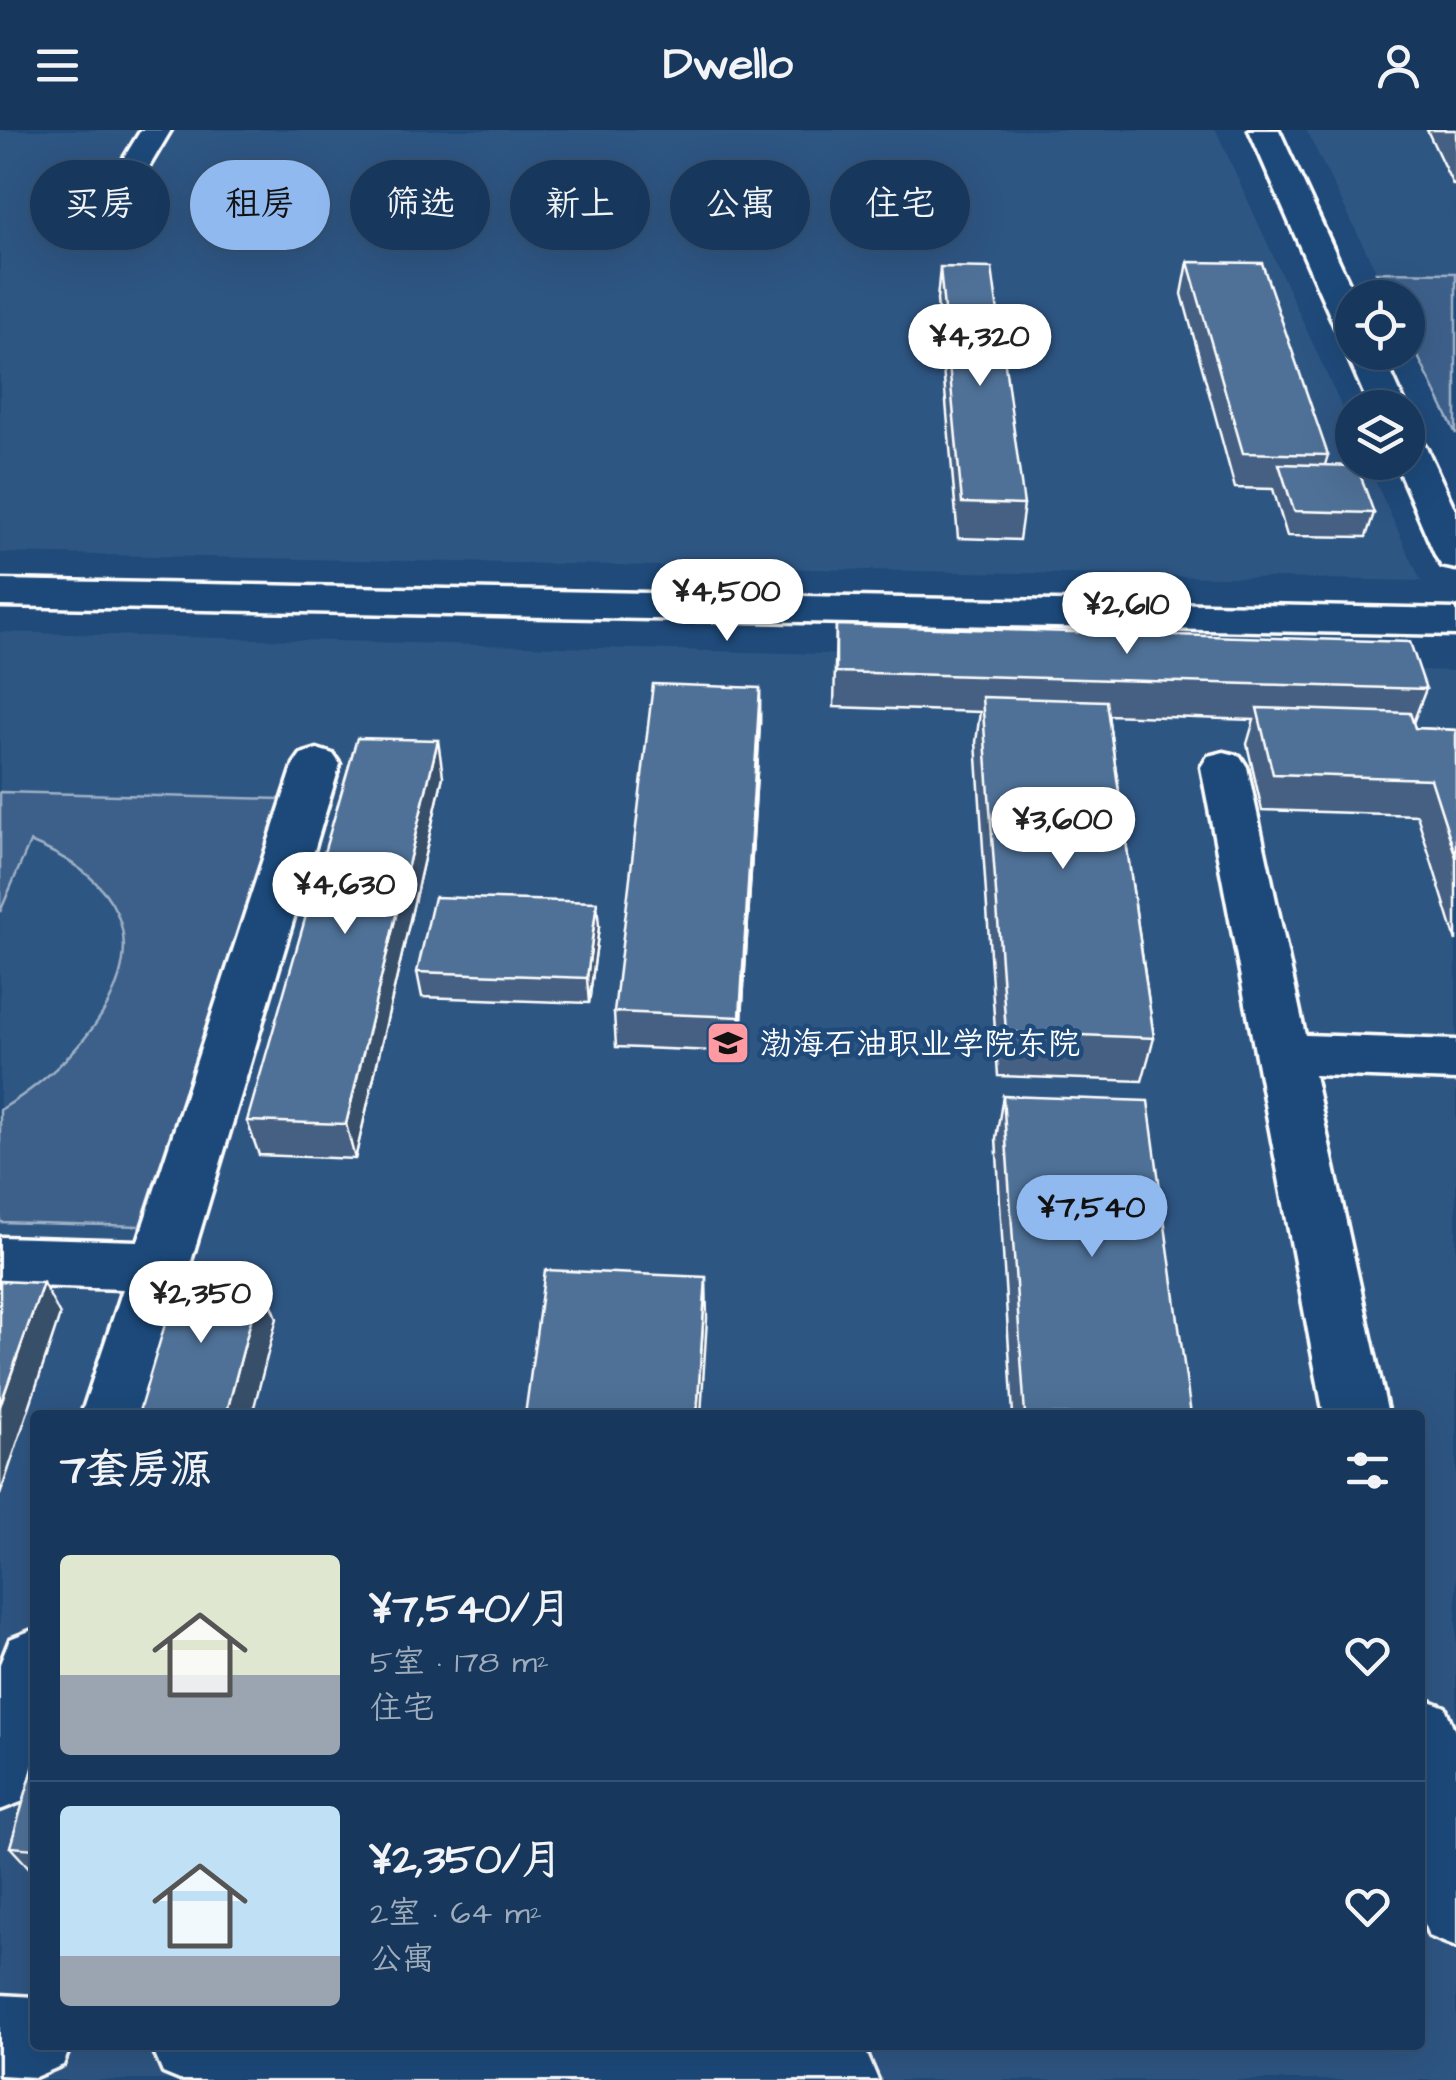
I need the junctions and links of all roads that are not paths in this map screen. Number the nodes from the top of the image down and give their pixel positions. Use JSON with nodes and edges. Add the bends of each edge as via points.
{"nodes":[{"id":1,"x":156,"y":130,"type":"edge"},
{"id":2,"x":1264,"y":130,"type":"edge"},
{"id":3,"x":138,"y":160,"type":"edge"},
{"id":4,"x":1335,"y":289,"type":"edge"},
{"id":5,"x":1422,"y":480,"type":"edge"},
{"id":6,"x":1456,"y":558,"type":"edge"},
{"id":7,"x":0,"y":593,"type":"edge"},
{"id":8,"x":1456,"y":622,"type":"edge"},
{"id":9,"x":318,"y":764,"type":"dead end"},
{"id":10,"x":1224,"y":768,"type":"dead end"},
{"id":11,"x":1282,"y":1054,"type":"junction"},
{"id":12,"x":1456,"y":1060,"type":"edge"},
{"id":13,"x":0,"y":1261,"type":"edge"},
{"id":14,"x":160,"y":1266,"type":"junction"},
{"id":15,"x":115,"y":1410,"type":"edge"},
{"id":16,"x":1355,"y":1410,"type":"edge"},
{"id":17,"x":30,"y":1679,"type":"edge"},
{"id":18,"x":1425,"y":1748,"type":"edge"},
{"id":19,"x":0,"y":1774,"type":"edge"},
{"id":20,"x":1446,"y":1814,"type":"edge"},
{"id":21,"x":1456,"y":1909,"type":"edge"},
{"id":22,"x":0,"y":2035,"type":"edge"},
{"id":23,"x":30,"y":2036,"type":"edge"},
{"id":24,"x":283,"y":2050,"type":"edge"},
{"id":25,"x":838,"y":2080,"type":"edge"}],
"edges":[{"from":1,"to":3,"type":"street"},
{"from":2,"to":4,"type":"street"},
{"from":5,"to":6,"type":"street"},
{"from":7,"to":8,"type":"street"},
{"from":9,"to":14,"type":"street"},
{"from":10,"to":11,"type":"street"},
{"from":11,"to":12,"type":"street"},
{"from":11,"to":16,"type":"street"},
{"from":13,"to":14,"type":"street"},
{"from":14,"to":15,"type":"street"},
{"from":17,"to":19,"type":"street"},
{"from":18,"to":20,"type":"street"},
{"from":20,"to":21,"type":"street"},
{"from":22,"to":23,"type":"street"},
{"from":24,"to":25,"type":"street"}]}
